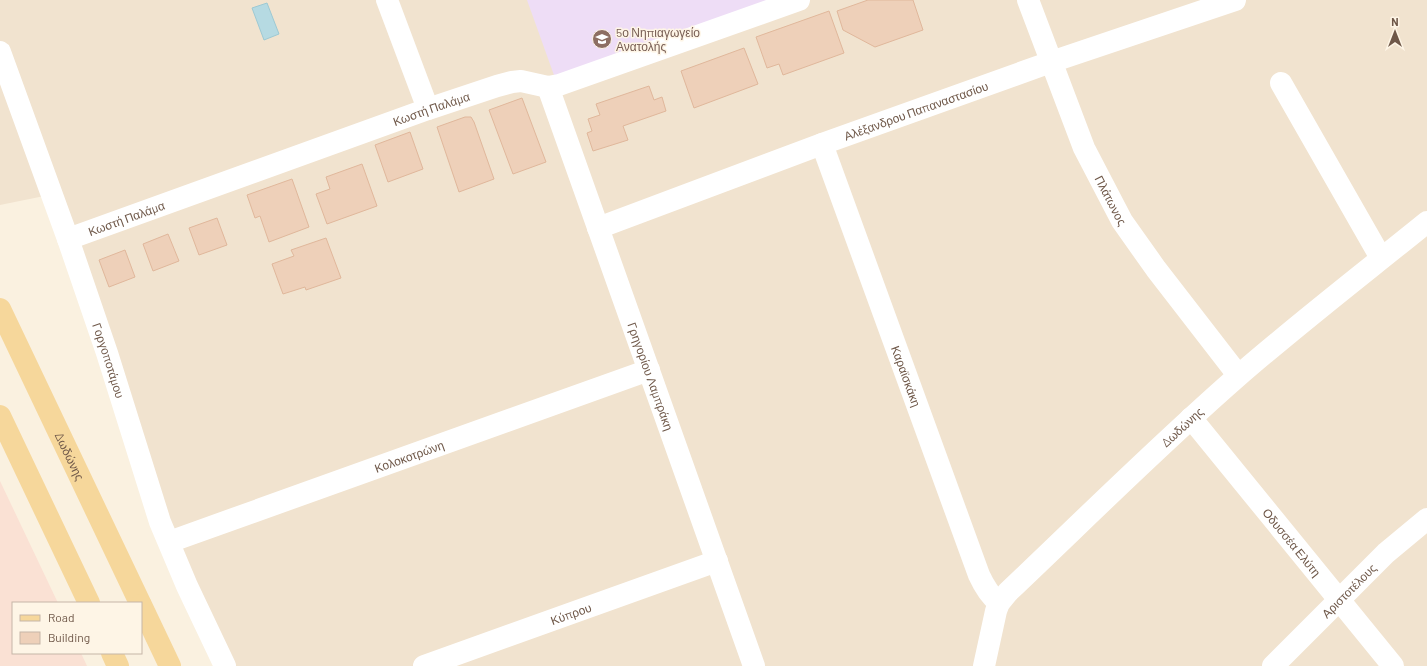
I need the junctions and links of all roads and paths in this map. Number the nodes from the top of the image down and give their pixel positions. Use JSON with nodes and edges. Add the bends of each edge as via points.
{"nodes":[{"id":1,"x":387,"y":0,"type":"edge"},
{"id":2,"x":799,"y":0,"type":"edge"},
{"id":3,"x":1028,"y":0,"type":"edge"},
{"id":4,"x":1235,"y":0,"type":"edge"},
{"id":5,"x":0,"y":52,"type":"edge"},
{"id":6,"x":1051,"y":62,"type":"junction"},
{"id":7,"x":1281,"y":83,"type":"dead end"},
{"id":8,"x":548,"y":87,"type":"junction"},
{"id":9,"x":428,"y":109,"type":"junction"},
{"id":10,"x":822,"y":144,"type":"junction"},
{"id":11,"x":1427,"y":223,"type":"edge"},
{"id":12,"x":598,"y":228,"type":"junction"},
{"id":13,"x":68,"y":239,"type":"junction"},
{"id":14,"x":1381,"y":258,"type":"junction"},
{"id":15,"x":0,"y":309,"type":"edge"},
{"id":16,"x":649,"y":370,"type":"junction"},
{"id":17,"x":1238,"y":375,"type":"junction"},
{"id":18,"x":0,"y":416,"type":"edge"},
{"id":19,"x":1191,"y":418,"type":"junction"},
{"id":20,"x":1427,"y":519,"type":"edge"},
{"id":21,"x":169,"y":542,"type":"junction"},
{"id":22,"x":717,"y":561,"type":"junction"},
{"id":23,"x":1339,"y":600,"type":"junction"},
{"id":24,"x":88,"y":602,"type":"edge"},
{"id":25,"x":139,"y":602,"type":"edge"},
{"id":26,"x":999,"y":603,"type":"junction"},
{"id":27,"x":142,"y":608,"type":"edge"},
{"id":28,"x":112,"y":654,"type":"edge"},
{"id":29,"x":118,"y":666,"type":"edge"},
{"id":30,"x":170,"y":666,"type":"edge"},
{"id":31,"x":225,"y":666,"type":"edge"},
{"id":32,"x":424,"y":666,"type":"edge"},
{"id":33,"x":754,"y":666,"type":"edge"},
{"id":34,"x":984,"y":666,"type":"edge"},
{"id":35,"x":1273,"y":666,"type":"edge"},
{"id":36,"x":1393,"y":666,"type":"edge"}],
"edges":[{"from":1,"to":9,"type":"street"},
{"from":2,"to":8,"type":"street","name":"Κωστή Παλάμα","via":[[576,80]]},
{"from":3,"to":6,"type":"street","name":"Πλάτωνος"},
{"from":4,"to":6,"type":"street","name":"Αλέξανδρου Παπαναστασίου"},
{"from":5,"to":13,"type":"street","name":"Γοργοποτάμου"},
{"from":6,"to":10,"type":"street","name":"Αλέξανδρου Παπαναστασίου"},
{"from":6,"to":17,"type":"street","name":"Πλάτωνος","via":[[1084,148],[1122,221]]},
{"from":7,"to":14,"type":"street"},
{"from":8,"to":9,"type":"street","name":"Κωστή Παλάμα","via":[[521,81],[512,82]]},
{"from":8,"to":12,"type":"street","name":"Γρηγορίου Λαμπράκη"},
{"from":9,"to":13,"type":"street","name":"Κωστή Παλάμα"},
{"from":10,"to":12,"type":"street","name":"Αλέξανδρου Παπαναστασίου"},
{"from":10,"to":26,"type":"street","name":"Καραϊσκάκη","via":[[979,574],[990,596]]},
{"from":11,"to":14,"type":"street","name":"Δωδώνης"},
{"from":12,"to":16,"type":"street","name":"Γρηγορίου Λαμπράκη"},
{"from":13,"to":21,"type":"street","name":"Γοργοποτάμου","via":[[107,352],[160,522]]},
{"from":14,"to":17,"type":"street","name":"Δωδώνης"},
{"from":15,"to":25,"type":"main road","name":"Δωδώνης"},
{"from":16,"to":21,"type":"street","name":"Κολοκοτρώνη"},
{"from":16,"to":22,"type":"street","name":"Γρηγορίου Λαμπράκη"},
{"from":17,"to":19,"type":"street","name":"Δωδώνης"},
{"from":18,"to":24,"type":"main road"},
{"from":19,"to":23,"type":"street","name":"Οδυσσέα Ελύτη"},
{"from":19,"to":26,"type":"street","name":"Δωδώνης"},
{"from":20,"to":23,"type":"street","name":"Αριστοτέλους","via":[[1386,553]]},
{"from":21,"to":31,"type":"street","name":"Γοργοποτάμου"},
{"from":22,"to":32,"type":"street","name":"Κύπρου"},
{"from":22,"to":33,"type":"street","name":"Γρηγορίου Λαμπράκη"},
{"from":23,"to":35,"type":"street","name":"Αριστοτέλους"},
{"from":23,"to":36,"type":"street","name":"Οδυσσέα Ελύτη"},
{"from":26,"to":34,"type":"street","name":"Δωδώνης"},
{"from":27,"to":30,"type":"main road","name":"Δωδώνης"},
{"from":28,"to":29,"type":"main road"}]}
